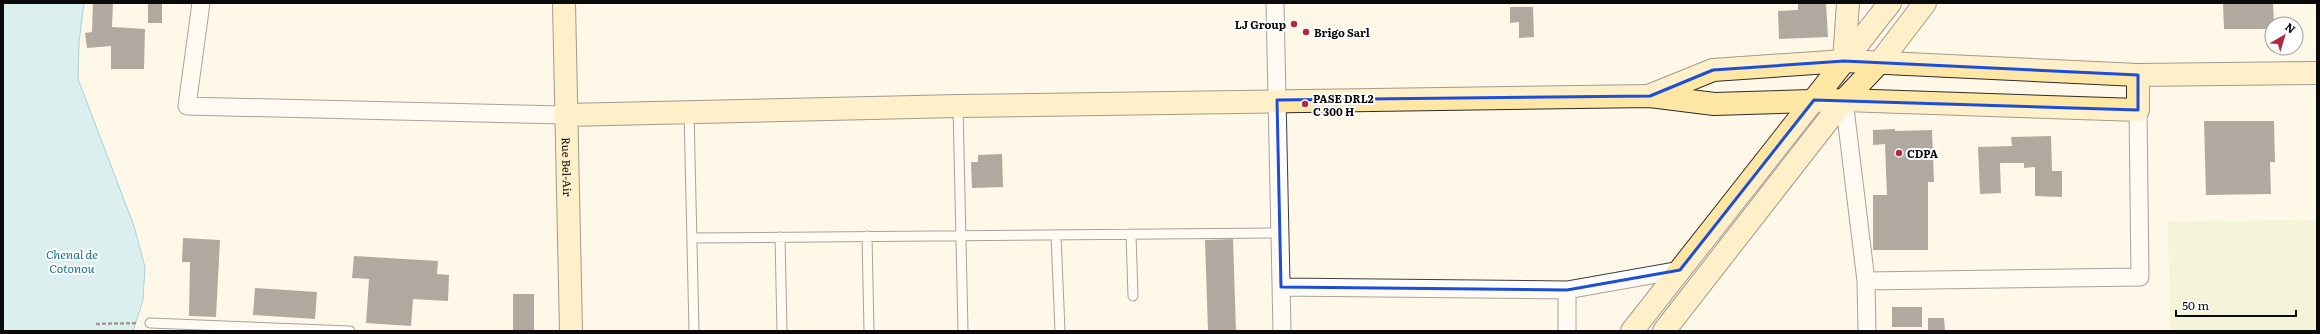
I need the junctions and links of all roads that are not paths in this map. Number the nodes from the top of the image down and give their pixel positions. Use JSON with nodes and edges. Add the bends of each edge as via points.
{"nodes":[{"id":1,"x":201,"y":3,"type":"edge"},
{"id":2,"x":564,"y":3,"type":"edge"},
{"id":3,"x":1275,"y":3,"type":"edge"},
{"id":4,"x":1848,"y":3,"type":"edge"},
{"id":5,"x":1890,"y":3,"type":"edge"},
{"id":6,"x":1925,"y":3,"type":"edge"},
{"id":7,"x":1844,"y":61,"type":"junction"},
{"id":8,"x":1880,"y":62,"type":"junction"},
{"id":9,"x":2317,"y":73,"type":"edge"},
{"id":10,"x":2138,"y":74,"type":"junction"},
{"id":11,"x":1650,"y":96,"type":"junction"},
{"id":12,"x":1278,"y":100,"type":"junction"},
{"id":13,"x":1814,"y":100,"type":"junction"},
{"id":14,"x":1844,"y":100,"type":"junction"},
{"id":15,"x":958,"y":106,"type":"junction"},
{"id":16,"x":2138,"y":110,"type":"junction"},
{"id":17,"x":689,"y":112,"type":"junction"},
{"id":18,"x":565,"y":115,"type":"junction"},
{"id":19,"x":1280,"y":233,"type":"junction"},
{"id":20,"x":1131,"y":234,"type":"junction"},
{"id":21,"x":1056,"y":235,"type":"junction"},
{"id":22,"x":867,"y":236,"type":"junction"},
{"id":23,"x":961,"y":236,"type":"junction"},
{"id":24,"x":780,"y":237,"type":"junction"},
{"id":25,"x":692,"y":238,"type":"junction"},
{"id":26,"x":1680,"y":270,"type":"junction"},
{"id":27,"x":1866,"y":281,"type":"junction"},
{"id":28,"x":1281,"y":287,"type":"junction"},
{"id":29,"x":1567,"y":290,"type":"junction"},
{"id":30,"x":1133,"y":296,"type":"dead end"},
{"id":31,"x":150,"y":323,"type":"road end"},
{"id":32,"x":350,"y":331,"type":"edge"},
{"id":33,"x":571,"y":331,"type":"edge"},
{"id":34,"x":694,"y":331,"type":"edge"},
{"id":35,"x":782,"y":331,"type":"edge"},
{"id":36,"x":869,"y":331,"type":"edge"},
{"id":37,"x":963,"y":331,"type":"edge"},
{"id":38,"x":1060,"y":331,"type":"edge"},
{"id":39,"x":1282,"y":331,"type":"edge"},
{"id":40,"x":1567,"y":331,"type":"edge"},
{"id":41,"x":1632,"y":331,"type":"edge"},
{"id":42,"x":1664,"y":331,"type":"edge"},
{"id":43,"x":1867,"y":331,"type":"edge"}],
"edges":[{"from":1,"to":18,"type":"street","via":[[187,106]]},
{"from":2,"to":18,"type":"street","name":"Rue Bel-Air"},
{"from":3,"to":12,"type":"street"},
{"from":4,"to":7,"type":"street"},
{"from":5,"to":7,"type":"street"},
{"from":6,"to":8,"type":"street"},
{"from":7,"to":8,"type":"street"},
{"from":7,"to":11,"type":"street","via":[[1713,70]]},
{"from":7,"to":13,"type":"street"},
{"from":8,"to":10,"type":"street"},
{"from":8,"to":14,"type":"street"},
{"from":9,"to":10,"type":"street"},
{"from":10,"to":16,"type":"street"},
{"from":11,"to":12,"type":"street"},
{"from":11,"to":13,"type":"street","via":[[1714,104]]},
{"from":12,"to":15,"type":"street"},
{"from":12,"to":19,"type":"street"},
{"from":13,"to":14,"type":"street"},
{"from":13,"to":26,"type":"street"},
{"from":14,"to":16,"type":"street"},
{"from":14,"to":27,"type":"street"},
{"from":14,"to":42,"type":"street"},
{"from":15,"to":17,"type":"street"},
{"from":15,"to":23,"type":"lane"},
{"from":16,"to":27,"type":"street","via":[[2140,277]]},
{"from":17,"to":18,"type":"street"},
{"from":17,"to":25,"type":"lane"},
{"from":18,"to":33,"type":"street","name":"Rue Bel-Air"},
{"from":19,"to":20,"type":"lane"},
{"from":19,"to":28,"type":"street"},
{"from":20,"to":21,"type":"lane"},
{"from":20,"to":30,"type":"lane"},
{"from":21,"to":23,"type":"lane"},
{"from":21,"to":38,"type":"lane"},
{"from":22,"to":23,"type":"lane"},
{"from":22,"to":24,"type":"lane"},
{"from":22,"to":36,"type":"lane"},
{"from":23,"to":37,"type":"lane"},
{"from":24,"to":25,"type":"lane"},
{"from":24,"to":35,"type":"lane"},
{"from":25,"to":34,"type":"lane"},
{"from":26,"to":29,"type":"street"},
{"from":26,"to":41,"type":"street"},
{"from":27,"to":43,"type":"street"},
{"from":28,"to":29,"type":"street"},
{"from":28,"to":39,"type":"street"},
{"from":29,"to":40,"type":"street"},
{"from":31,"to":32,"type":"lane"}]}
